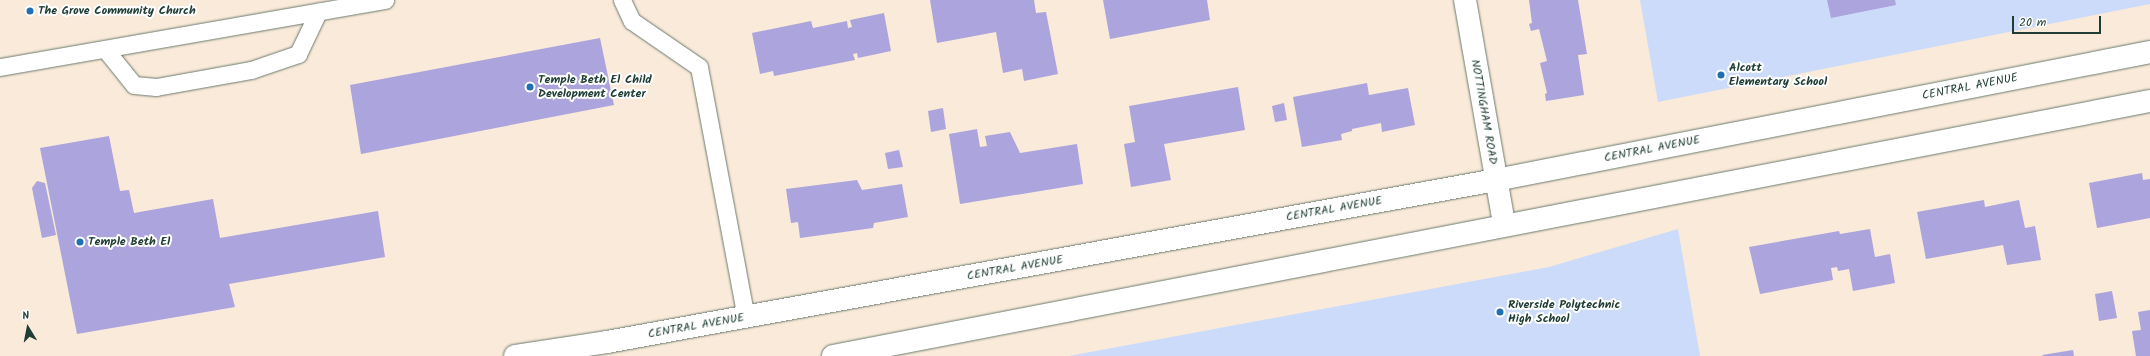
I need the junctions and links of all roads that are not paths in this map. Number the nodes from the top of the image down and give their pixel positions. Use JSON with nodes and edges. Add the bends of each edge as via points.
{"nodes":[{"id":1,"x":385,"y":0,"type":"edge"},
{"id":2,"x":622,"y":0,"type":"edge"},
{"id":3,"x":1465,"y":0,"type":"edge"},
{"id":4,"x":318,"y":12,"type":"junction"},
{"id":5,"x":105,"y":49,"type":"junction"},
{"id":6,"x":2150,"y":52,"type":"edge"},
{"id":7,"x":0,"y":67,"type":"edge"},
{"id":8,"x":2150,"y":100,"type":"edge"},
{"id":9,"x":1496,"y":180,"type":"junction"},
{"id":10,"x":1504,"y":224,"type":"junction"},
{"id":11,"x":746,"y":316,"type":"junction"},
{"id":12,"x":516,"y":356,"type":"edge"},
{"id":13,"x":832,"y":356,"type":"edge"}],
"edges":[{"from":1,"to":4,"type":"lane"},
{"from":2,"to":11,"type":"lane","via":[[632,20],[699,67]]},
{"from":3,"to":9,"type":"main road","name":"NOTTINGHAM ROAD"},
{"from":4,"to":5,"type":"lane"},
{"from":4,"to":5,"type":"lane","via":[[298,54],[251,70],[156,87],[134,85]]},
{"from":5,"to":7,"type":"lane"},
{"from":6,"to":9,"type":"main road","name":"CENTRAL AVENUE"},
{"from":8,"to":10,"type":"main road"},
{"from":9,"to":10,"type":"main road","name":"NOTTINGHAM ROAD"},
{"from":9,"to":11,"type":"main road","name":"CENTRAL AVENUE"},
{"from":10,"to":13,"type":"main road"},
{"from":11,"to":12,"type":"main road","name":"CENTRAL AVENUE"}]}
